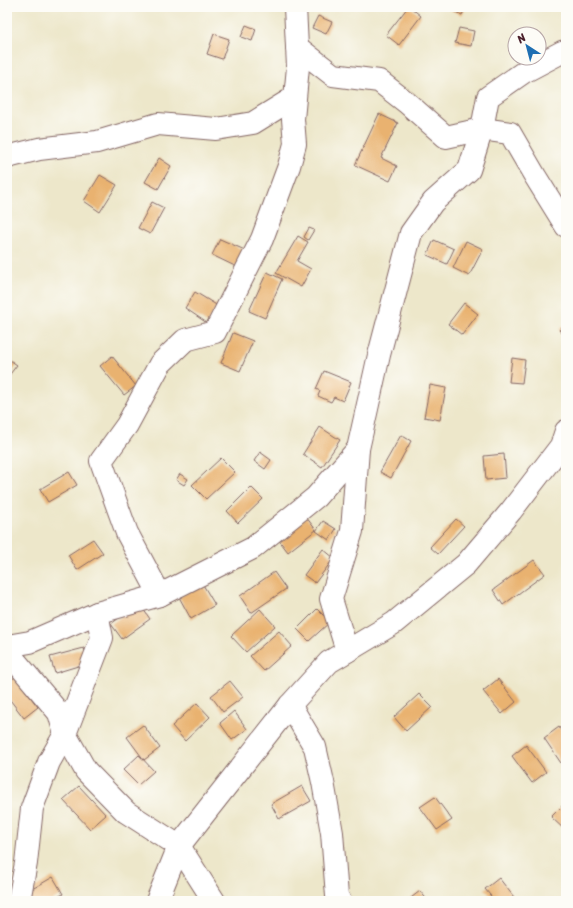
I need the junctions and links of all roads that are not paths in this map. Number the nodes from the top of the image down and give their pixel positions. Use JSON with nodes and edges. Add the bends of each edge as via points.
{"nodes":[{"id":1,"x":295,"y":7,"type":"edge"},
{"id":2,"x":297,"y":47,"type":"junction"},
{"id":3,"x":566,"y":50,"type":"edge"},
{"id":4,"x":295,"y":98,"type":"junction"},
{"id":5,"x":482,"y":129,"type":"junction"},
{"id":6,"x":7,"y":157,"type":"edge"},
{"id":7,"x":566,"y":226,"type":"edge"},
{"id":8,"x":566,"y":431,"type":"edge"},
{"id":9,"x":358,"y":449,"type":"junction"},
{"id":10,"x":160,"y":595,"type":"junction"},
{"id":11,"x":97,"y":613,"type":"junction"},
{"id":12,"x":7,"y":646,"type":"edge"},
{"id":13,"x":7,"y":651,"type":"edge"},
{"id":14,"x":347,"y":651,"type":"junction"},
{"id":15,"x":290,"y":705,"type":"junction"},
{"id":16,"x":65,"y":734,"type":"junction"},
{"id":17,"x":179,"y":846,"type":"junction"},
{"id":18,"x":19,"y":901,"type":"edge"},
{"id":19,"x":157,"y":901,"type":"edge"},
{"id":20,"x":214,"y":901,"type":"edge"},
{"id":21,"x":340,"y":901,"type":"edge"}],
"edges":[{"from":1,"to":2,"type":"street"},
{"from":2,"to":4,"type":"street"},
{"from":2,"to":5,"type":"street","via":[[333,75],[379,81],[446,137]]},
{"from":3,"to":5,"type":"street","via":[[524,72],[488,96]]},
{"from":4,"to":6,"type":"street","via":[[252,123],[216,129],[158,124],[97,142],[39,149]]},
{"from":4,"to":10,"type":"street","via":[[295,144],[289,166],[262,239],[215,332],[185,340],[160,364],[127,425],[101,461],[127,533]]},
{"from":5,"to":7,"type":"street","via":[[510,133]]},
{"from":5,"to":9,"type":"street","via":[[468,170],[433,202],[411,233],[379,355]]},
{"from":8,"to":14,"type":"street","via":[[561,446],[466,564],[394,623]]},
{"from":9,"to":10,"type":"street","via":[[316,497],[253,548]]},
{"from":9,"to":14,"type":"street","via":[[352,532],[330,599]]},
{"from":10,"to":11,"type":"street"},
{"from":11,"to":12,"type":"street","via":[[30,642]]},
{"from":11,"to":16,"type":"street","via":[[102,638]]},
{"from":13,"to":16,"type":"street","via":[[59,713]]},
{"from":14,"to":15,"type":"street","via":[[329,662]]},
{"from":15,"to":17,"type":"street"},
{"from":15,"to":21,"type":"street","via":[[315,747],[332,833],[337,896]]},
{"from":16,"to":17,"type":"street","via":[[86,771],[126,812]]},
{"from":16,"to":18,"type":"street","via":[[49,762],[32,808]]},
{"from":17,"to":19,"type":"street"},
{"from":17,"to":20,"type":"street"}]}
